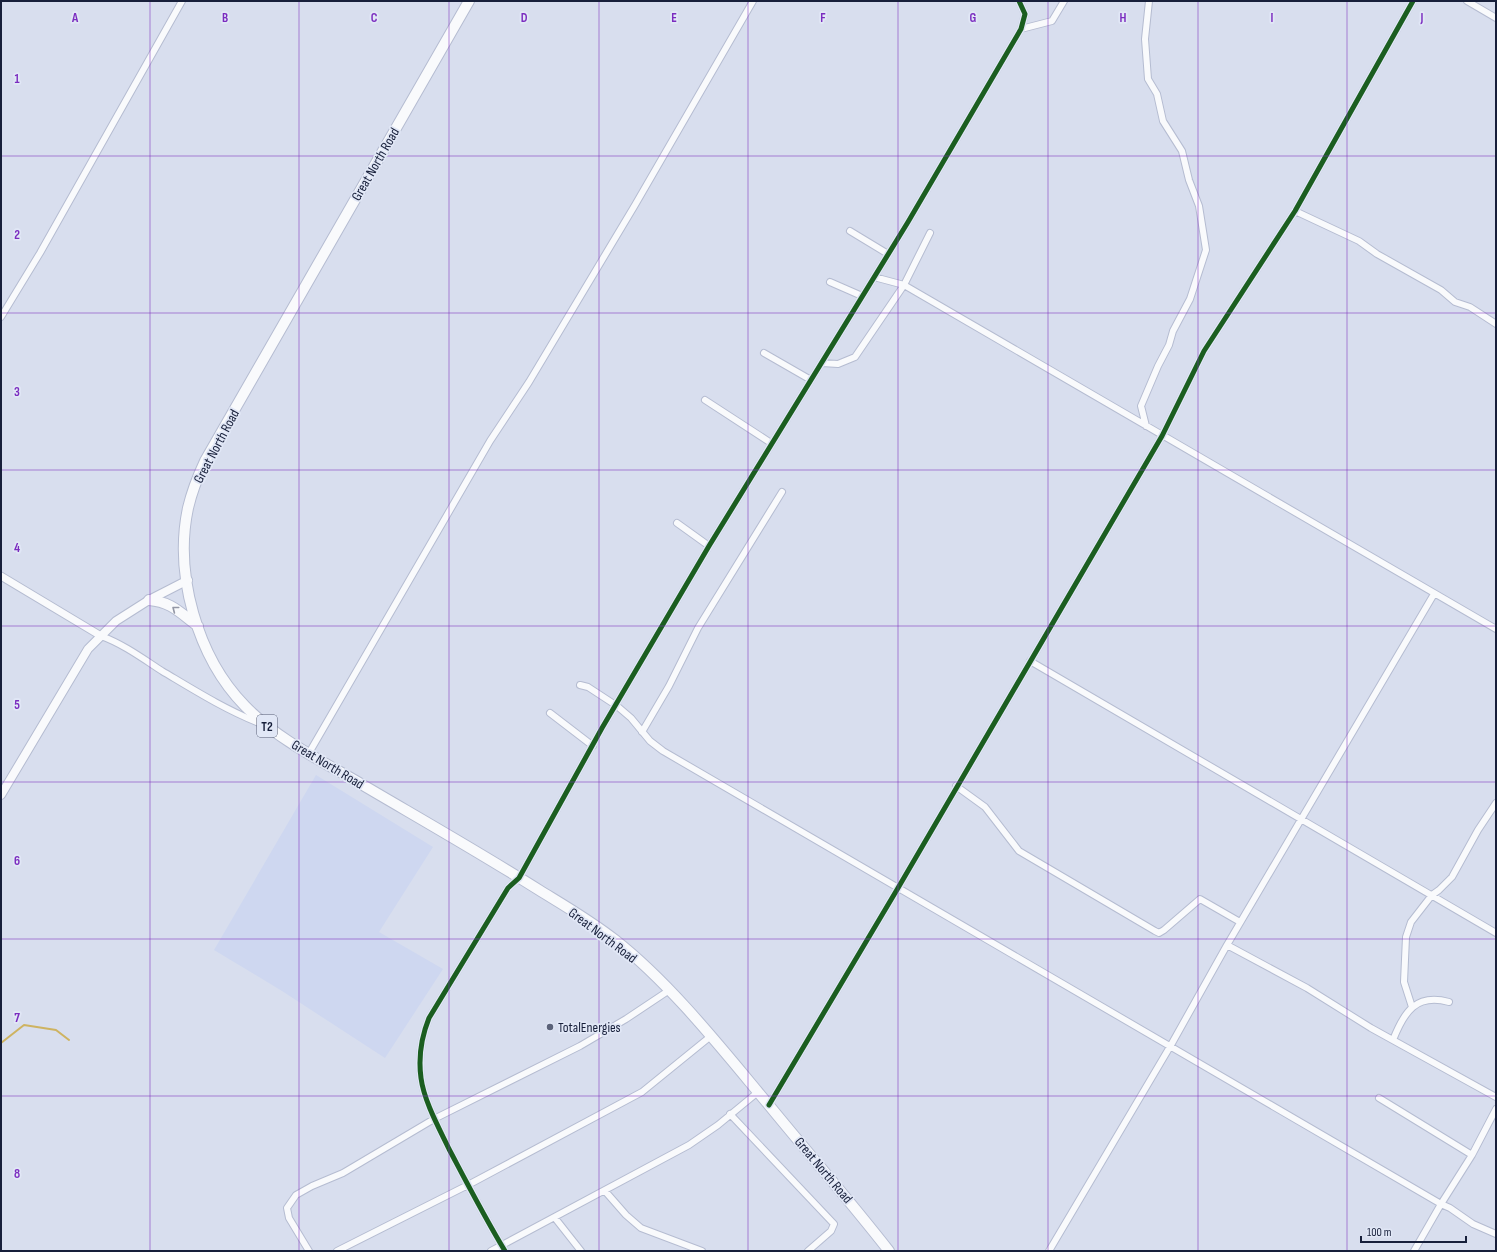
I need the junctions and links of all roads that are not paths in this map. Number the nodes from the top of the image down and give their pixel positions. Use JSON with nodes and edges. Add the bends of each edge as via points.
{"nodes":[{"id":1,"x":182,"y":1,"type":"edge"},
{"id":2,"x":469,"y":1,"type":"edge"},
{"id":3,"x":753,"y":1,"type":"edge"},
{"id":4,"x":1019,"y":1,"type":"edge"},
{"id":5,"x":1064,"y":1,"type":"edge"},
{"id":6,"x":1149,"y":1,"type":"edge"},
{"id":7,"x":1413,"y":1,"type":"edge"},
{"id":8,"x":1471,"y":2,"type":"edge"},
{"id":9,"x":1496,"y":18,"type":"edge"},
{"id":10,"x":1021,"y":29,"type":"junction"},
{"id":11,"x":1295,"y":211,"type":"junction"},
{"id":12,"x":850,"y":231,"type":"dead end"},
{"id":13,"x":930,"y":233,"type":"dead end"},
{"id":14,"x":888,"y":254,"type":"junction"},
{"id":15,"x":874,"y":277,"type":"junction"},
{"id":16,"x":830,"y":282,"type":"dead end"},
{"id":17,"x":904,"y":285,"type":"junction"},
{"id":18,"x":862,"y":296,"type":"junction"},
{"id":19,"x":1,"y":318,"type":"edge"},
{"id":20,"x":1496,"y":324,"type":"edge"},
{"id":21,"x":764,"y":353,"type":"dead end"},
{"id":22,"x":822,"y":363,"type":"junction"},
{"id":23,"x":811,"y":380,"type":"junction"},
{"id":24,"x":705,"y":400,"type":"dead end"},
{"id":25,"x":1146,"y":426,"type":"junction"},
{"id":26,"x":1162,"y":436,"type":"junction"},
{"id":27,"x":771,"y":443,"type":"junction"},
{"id":28,"x":782,"y":492,"type":"dead end"},
{"id":29,"x":677,"y":523,"type":"dead end"},
{"id":30,"x":709,"y":546,"type":"junction"},
{"id":31,"x":1,"y":576,"type":"edge"},
{"id":32,"x":188,"y":580,"type":"junction"},
{"id":33,"x":1434,"y":594,"type":"junction"},
{"id":34,"x":149,"y":600,"type":"junction"},
{"id":35,"x":198,"y":626,"type":"junction"},
{"id":36,"x":1496,"y":630,"type":"edge"},
{"id":37,"x":101,"y":636,"type":"junction"},
{"id":38,"x":1030,"y":661,"type":"junction"},
{"id":39,"x":580,"y":685,"type":"dead end"},
{"id":40,"x":617,"y":706,"type":"junction"},
{"id":41,"x":550,"y":713,"type":"dead end"},
{"id":42,"x":266,"y":725,"type":"junction"},
{"id":43,"x":642,"y":732,"type":"junction"},
{"id":44,"x":593,"y":746,"type":"junction"},
{"id":45,"x":309,"y":753,"type":"junction"},
{"id":46,"x":956,"y":786,"type":"junction"},
{"id":47,"x":1,"y":795,"type":"edge"},
{"id":48,"x":1496,"y":803,"type":"edge"},
{"id":49,"x":1301,"y":819,"type":"junction"},
{"id":50,"x":519,"y":878,"type":"junction"},
{"id":51,"x":898,"y":888,"type":"junction"},
{"id":52,"x":1432,"y":895,"type":"junction"},
{"id":53,"x":1240,"y":922,"type":"junction"},
{"id":54,"x":1496,"y":933,"type":"edge"},
{"id":55,"x":1227,"y":945,"type":"junction"},
{"id":56,"x":668,"y":991,"type":"junction"},
{"id":57,"x":1449,"y":1002,"type":"dead end"},
{"id":58,"x":1412,"y":1007,"type":"junction"},
{"id":59,"x":711,"y":1036,"type":"junction"},
{"id":60,"x":1393,"y":1040,"type":"junction"},
{"id":61,"x":1171,"y":1045,"type":"junction"},
{"id":62,"x":758,"y":1092,"type":"junction"},
{"id":63,"x":1496,"y":1097,"type":"edge"},
{"id":64,"x":1379,"y":1098,"type":"dead end"},
{"id":65,"x":769,"y":1105,"type":"junction"},
{"id":66,"x":1496,"y":1109,"type":"edge"},
{"id":67,"x":730,"y":1114,"type":"junction"},
{"id":68,"x":434,"y":1119,"type":"junction"},
{"id":69,"x":1472,"y":1155,"type":"junction"},
{"id":70,"x":468,"y":1185,"type":"junction"},
{"id":71,"x":605,"y":1191,"type":"junction"},
{"id":72,"x":1441,"y":1204,"type":"junction"},
{"id":73,"x":555,"y":1218,"type":"junction"},
{"id":74,"x":1496,"y":1234,"type":"edge"},
{"id":75,"x":503,"y":1248,"type":"edge"},
{"id":76,"x":309,"y":1251,"type":"edge"},
{"id":77,"x":337,"y":1251,"type":"edge"},
{"id":78,"x":491,"y":1251,"type":"edge"},
{"id":79,"x":581,"y":1251,"type":"edge"},
{"id":80,"x":702,"y":1251,"type":"edge"},
{"id":81,"x":808,"y":1251,"type":"edge"},
{"id":82,"x":889,"y":1251,"type":"edge"},
{"id":83,"x":1049,"y":1251,"type":"edge"},
{"id":84,"x":1414,"y":1251,"type":"edge"}],
"edges":[{"from":1,"to":19,"type":"street"},
{"from":2,"to":32,"type":"highway","name":"Great North Road","number":"T2","via":[[205,460],[188,511],[185,560]]},
{"from":3,"to":45,"type":"street","via":[[655,172],[490,442]]},
{"from":4,"to":10,"type":"street","via":[[1025,14]]},
{"from":5,"to":10,"type":"street","via":[[1052,21]]},
{"from":6,"to":25,"type":"street","via":[[1144,39],[1148,79],[1157,94],[1163,121],[1182,151],[1187,174],[1199,206],[1206,250],[1190,299],[1173,331],[1141,406]]},
{"from":7,"to":11,"type":"street"},
{"from":8,"to":9,"type":"street"},
{"from":10,"to":14,"type":"street"},
{"from":11,"to":20,"type":"street","via":[[1359,241],[1441,290],[1455,302],[1470,307]]},
{"from":11,"to":26,"type":"street","via":[[1204,351]]},
{"from":12,"to":14,"type":"street"},
{"from":13,"to":17,"type":"street"},
{"from":14,"to":15,"type":"street"},
{"from":15,"to":17,"type":"street"},
{"from":15,"to":18,"type":"street"},
{"from":16,"to":18,"type":"street"},
{"from":17,"to":22,"type":"street","via":[[855,357],[838,364]]},
{"from":17,"to":25,"type":"street"},
{"from":18,"to":22,"type":"street"},
{"from":21,"to":23,"type":"street"},
{"from":22,"to":23,"type":"street"},
{"from":23,"to":27,"type":"street"},
{"from":24,"to":27,"type":"street"},
{"from":25,"to":26,"type":"street"},
{"from":26,"to":33,"type":"street"},
{"from":26,"to":38,"type":"street"},
{"from":27,"to":30,"type":"street"},
{"from":28,"to":43,"type":"street","via":[[698,628]]},
{"from":29,"to":30,"type":"street"},
{"from":30,"to":40,"type":"street"},
{"from":31,"to":37,"type":"street"},
{"from":32,"to":34,"type":"main road"},
{"from":32,"to":35,"type":"highway","name":"Great North Road","number":"T2","via":[[190,600]]},
{"from":33,"to":36,"type":"street"},
{"from":33,"to":49,"type":"street"},
{"from":35,"to":34,"type":"highway","one_way":true,"via":[[171,605]]},
{"from":34,"to":37,"type":"main road","via":[[116,621]]},
{"from":35,"to":42,"type":"highway","name":"Great North Road","number":"T2","via":[[214,667],[244,706]]},
{"from":37,"to":42,"type":"street","via":[[120,643],[232,712]]},
{"from":37,"to":47,"type":"main road","via":[[88,649]]},
{"from":38,"to":46,"type":"street"},
{"from":38,"to":49,"type":"street"},
{"from":39,"to":40,"type":"street","via":[[588,687]]},
{"from":40,"to":43,"type":"street"},
{"from":40,"to":44,"type":"street"},
{"from":41,"to":44,"type":"street"},
{"from":42,"to":45,"type":"highway","name":"Great North Road","number":"T2"},
{"from":43,"to":51,"type":"street","via":[[663,751]]},
{"from":44,"to":50,"type":"street"},
{"from":45,"to":50,"type":"highway","name":"Great North Road","number":"T2"},
{"from":46,"to":51,"type":"street"},
{"from":46,"to":53,"type":"street","via":[[985,807],[1019,851],[1155,931],[1164,930],[1200,899],[1206,900]]},
{"from":48,"to":52,"type":"street","via":[[1452,877]]},
{"from":49,"to":52,"type":"street"},
{"from":49,"to":53,"type":"street"},
{"from":50,"to":56,"type":"highway","name":"Great North Road","number":"T2","via":[[614,940]]},
{"from":50,"to":68,"type":"street","via":[[508,888],[429,1018],[423,1035],[419,1056],[421,1080]]},
{"from":51,"to":61,"type":"street"},
{"from":51,"to":65,"type":"street"},
{"from":52,"to":54,"type":"street"},
{"from":52,"to":58,"type":"street","via":[[1411,922],[1406,937],[1404,982]]},
{"from":53,"to":55,"type":"street"},
{"from":55,"to":60,"type":"street","via":[[1307,988]]},
{"from":55,"to":61,"type":"street"},
{"from":56,"to":59,"type":"highway","name":"Great North Road","number":"T2"},
{"from":56,"to":68,"type":"street","via":[[580,1046]]},
{"from":57,"to":58,"type":"street","via":[[1427,1000]]},
{"from":58,"to":60,"type":"street","via":[[1403,1018]]},
{"from":59,"to":62,"type":"highway","name":"Great North Road","number":"T2"},
{"from":59,"to":70,"type":"street","via":[[642,1092]]},
{"from":60,"to":63,"type":"street"},
{"from":61,"to":72,"type":"street"},
{"from":61,"to":83,"type":"street"},
{"from":62,"to":65,"type":"highway","name":"Great North Road","number":"T2"},
{"from":62,"to":67,"type":"street"},
{"from":64,"to":69,"type":"street"},
{"from":65,"to":82,"type":"highway","name":"Great North Road","number":"T2"},
{"from":66,"to":69,"type":"street"},
{"from":67,"to":71,"type":"street","via":[[689,1145]]},
{"from":67,"to":81,"type":"street","via":[[834,1224],[831,1231]]},
{"from":68,"to":70,"type":"street"},
{"from":68,"to":76,"type":"street","via":[[344,1173],[296,1195],[287,1208],[289,1218]]},
{"from":69,"to":72,"type":"street"},
{"from":70,"to":75,"type":"street"},
{"from":70,"to":77,"type":"street"},
{"from":71,"to":73,"type":"street"},
{"from":71,"to":80,"type":"street","via":[[641,1228]]},
{"from":72,"to":74,"type":"street","via":[[1473,1224]]},
{"from":72,"to":84,"type":"street"},
{"from":73,"to":75,"type":"street"},
{"from":73,"to":79,"type":"street"},
{"from":75,"to":78,"type":"street"}]}
